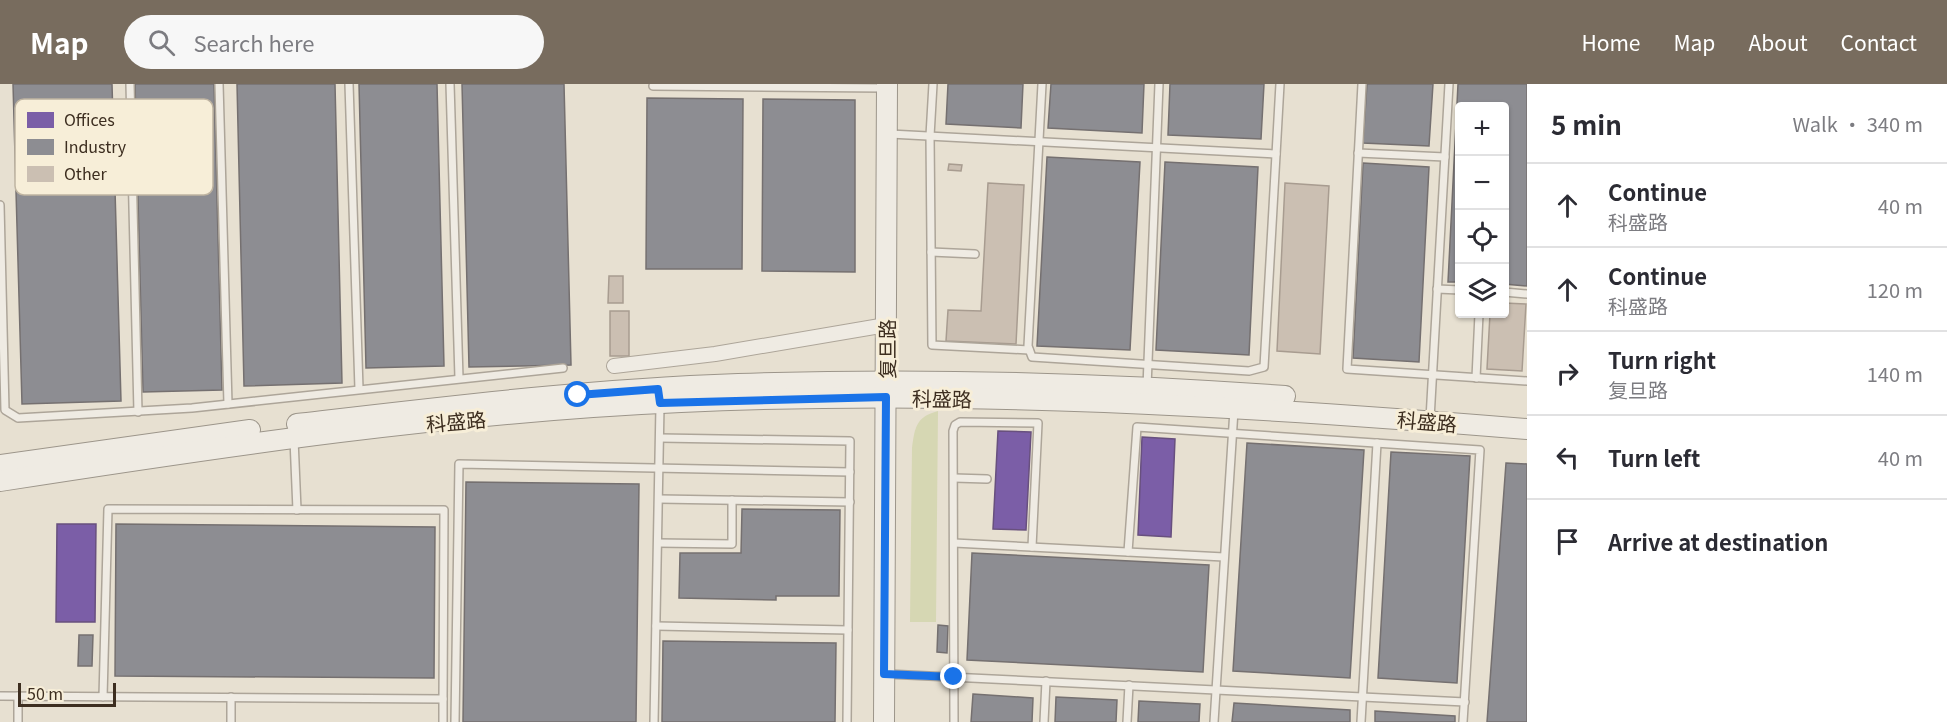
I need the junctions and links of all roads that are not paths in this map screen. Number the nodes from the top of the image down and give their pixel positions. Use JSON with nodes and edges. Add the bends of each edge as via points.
{"nodes":[{"id":1,"x":130,"y":84,"type":"edge"},
{"id":2,"x":219,"y":84,"type":"edge"},
{"id":3,"x":349,"y":84,"type":"edge"},
{"id":4,"x":450,"y":84,"type":"edge"},
{"id":5,"x":933,"y":84,"type":"edge"},
{"id":6,"x":1042,"y":84,"type":"edge"},
{"id":7,"x":1159,"y":84,"type":"edge"},
{"id":8,"x":1280,"y":84,"type":"edge"},
{"id":9,"x":1362,"y":84,"type":"edge"},
{"id":10,"x":1449,"y":84,"type":"edge"},
{"id":11,"x":653,"y":86,"type":"dead end"},
{"id":12,"x":887,"y":86,"type":"edge"},
{"id":13,"x":130,"y":99,"type":"edge"},
{"id":14,"x":887,"y":134,"type":"junction"},
{"id":15,"x":930,"y":136,"type":"junction"},
{"id":16,"x":1039,"y":143,"type":"junction"},
{"id":17,"x":1156,"y":149,"type":"junction"},
{"id":18,"x":1358,"y":153,"type":"junction"},
{"id":19,"x":1276,"y":154,"type":"junction"},
{"id":20,"x":1445,"y":157,"type":"junction"},
{"id":21,"x":133,"y":195,"type":"edge"},
{"id":22,"x":0,"y":205,"type":"edge"},
{"id":23,"x":931,"y":252,"type":"junction"},
{"id":24,"x":975,"y":254,"type":"dead end"},
{"id":25,"x":1437,"y":289,"type":"junction"},
{"id":26,"x":1455,"y":290,"type":"edge"},
{"id":27,"x":1509,"y":292,"type":"edge"},
{"id":28,"x":1527,"y":294,"type":"edge"},
{"id":29,"x":1479,"y":318,"type":"edge"},
{"id":30,"x":886,"y":325,"type":"junction"},
{"id":31,"x":1029,"y":350,"type":"junction"},
{"id":32,"x":1148,"y":365,"type":"junction"},
{"id":33,"x":614,"y":366,"type":"dead end"},
{"id":34,"x":563,"y":368,"type":"dead end"},
{"id":35,"x":1432,"y":375,"type":"junction"},
{"id":36,"x":459,"y":378,"type":"junction"},
{"id":37,"x":1476,"y":378,"type":"junction"},
{"id":38,"x":1527,"y":381,"type":"edge"},
{"id":39,"x":359,"y":389,"type":"junction"},
{"id":40,"x":886,"y":390,"type":"junction"},
{"id":41,"x":1147,"y":395,"type":"junction"},
{"id":42,"x":659,"y":396,"type":"junction"},
{"id":43,"x":1234,"y":399,"type":"junction"},
{"id":44,"x":228,"y":404,"type":"junction"},
{"id":45,"x":138,"y":412,"type":"junction"},
{"id":46,"x":1430,"y":415,"type":"junction"},
{"id":47,"x":1527,"y":417,"type":"edge"},
{"id":48,"x":1527,"y":429,"type":"edge"},
{"id":49,"x":293,"y":432,"type":"junction"},
{"id":50,"x":1232,"y":432,"type":"junction"},
{"id":51,"x":660,"y":438,"type":"junction"},
{"id":52,"x":1377,"y":442,"type":"junction"},
{"id":53,"x":0,"y":465,"type":"edge"},
{"id":54,"x":660,"y":467,"type":"junction"},
{"id":55,"x":850,"y":472,"type":"junction"},
{"id":56,"x":954,"y":478,"type":"junction"},
{"id":57,"x":987,"y":479,"type":"dead end"},
{"id":58,"x":0,"y":481,"type":"edge"},
{"id":59,"x":659,"y":499,"type":"junction"},
{"id":60,"x":732,"y":500,"type":"junction"},
{"id":61,"x":850,"y":502,"type":"junction"},
{"id":62,"x":297,"y":510,"type":"junction"},
{"id":63,"x":658,"y":543,"type":"junction"},
{"id":64,"x":954,"y":543,"type":"junction"},
{"id":65,"x":1032,"y":547,"type":"junction"},
{"id":66,"x":1128,"y":552,"type":"junction"},
{"id":67,"x":1224,"y":557,"type":"junction"},
{"id":68,"x":656,"y":626,"type":"junction"},
{"id":69,"x":848,"y":630,"type":"junction"},
{"id":70,"x":884,"y":674,"type":"junction"},
{"id":71,"x":954,"y":677,"type":"junction"},
{"id":72,"x":1046,"y":681,"type":"junction"},
{"id":73,"x":1129,"y":685,"type":"junction"},
{"id":74,"x":1216,"y":690,"type":"junction"},
{"id":75,"x":0,"y":696,"type":"edge"},
{"id":76,"x":18,"y":696,"type":"junction"},
{"id":77,"x":103,"y":697,"type":"junction"},
{"id":78,"x":231,"y":697,"type":"junction"},
{"id":79,"x":1363,"y":697,"type":"junction"},
{"id":80,"x":443,"y":699,"type":"junction"},
{"id":81,"x":1465,"y":702,"type":"junction"},
{"id":82,"x":18,"y":722,"type":"edge"},
{"id":83,"x":231,"y":722,"type":"edge"},
{"id":84,"x":443,"y":722,"type":"edge"},
{"id":85,"x":455,"y":722,"type":"edge"},
{"id":86,"x":654,"y":722,"type":"edge"},
{"id":87,"x":847,"y":722,"type":"edge"},
{"id":88,"x":884,"y":722,"type":"edge"},
{"id":89,"x":954,"y":722,"type":"edge"},
{"id":90,"x":1044,"y":722,"type":"edge"},
{"id":91,"x":1127,"y":722,"type":"edge"},
{"id":92,"x":1214,"y":722,"type":"edge"},
{"id":93,"x":1361,"y":722,"type":"edge"},
{"id":94,"x":1463,"y":722,"type":"edge"}],
"edges":[{"from":1,"to":13,"type":"lane"},
{"from":2,"to":44,"type":"lane"},
{"from":3,"to":39,"type":"lane"},
{"from":4,"to":36,"type":"lane"},
{"from":5,"to":15,"type":"lane"},
{"from":6,"to":16,"type":"lane"},
{"from":7,"to":17,"type":"lane"},
{"from":8,"to":19,"type":"lane"},
{"from":9,"to":18,"type":"lane"},
{"from":10,"to":20,"type":"lane"},
{"from":11,"to":12,"type":"lane"},
{"from":12,"to":14,"type":"street","name":"复旦路"},
{"from":14,"to":15,"type":"lane"},
{"from":14,"to":30,"type":"street","name":"复旦路"},
{"from":15,"to":16,"type":"lane"},
{"from":15,"to":23,"type":"lane"},
{"from":16,"to":17,"type":"lane"},
{"from":16,"to":31,"type":"lane"},
{"from":17,"to":19,"type":"lane"},
{"from":17,"to":32,"type":"lane"},
{"from":18,"to":20,"type":"lane"},
{"from":18,"to":35,"type":"lane","via":[[1347,369]]},
{"from":19,"to":32,"type":"lane","via":[[1264,367],[1249,371]]},
{"from":20,"to":25,"type":"lane"},
{"from":21,"to":45,"type":"lane"},
{"from":22,"to":45,"type":"lane","via":[[4,410],[28,419]]},
{"from":23,"to":24,"type":"lane"},
{"from":23,"to":31,"type":"lane","via":[[932,345]]},
{"from":25,"to":26,"type":"lane"},
{"from":25,"to":35,"type":"lane"},
{"from":27,"to":28,"type":"lane"},
{"from":29,"to":37,"type":"lane"},
{"from":30,"to":33,"type":"street","via":[[715,354]]},
{"from":30,"to":40,"type":"street","name":"复旦路"},
{"from":31,"to":32,"type":"lane","via":[[1036,359]]},
{"from":32,"to":41,"type":"lane"},
{"from":34,"to":36,"type":"lane"},
{"from":35,"to":37,"type":"lane"},
{"from":35,"to":46,"type":"lane"},
{"from":36,"to":39,"type":"lane"},
{"from":37,"to":38,"type":"lane"},
{"from":39,"to":44,"type":"lane"},
{"from":40,"to":41,"type":"street","name":"科盛路"},
{"from":40,"to":42,"type":"street","name":"科盛路"},
{"from":40,"to":70,"type":"street","name":"复旦路"},
{"from":41,"to":43,"type":"street","name":"科盛路"},
{"from":42,"to":49,"type":"street","name":"科盛路","via":[[404,411]]},
{"from":42,"to":51,"type":"lane"},
{"from":43,"to":46,"type":"street","name":"科盛路"},
{"from":43,"to":50,"type":"lane"},
{"from":44,"to":45,"type":"lane"},
{"from":46,"to":47,"type":"street","name":"科盛路"},
{"from":46,"to":48,"type":"street","name":"科盛路"},
{"from":49,"to":53,"type":"street","name":"科盛路"},
{"from":49,"to":58,"type":"street","name":"科盛路"},
{"from":49,"to":62,"type":"lane"},
{"from":50,"to":52,"type":"lane"},
{"from":50,"to":66,"type":"lane","via":[[1137,427]]},
{"from":50,"to":67,"type":"lane"},
{"from":51,"to":54,"type":"lane"},
{"from":51,"to":55,"type":"lane","via":[[850,441]]},
{"from":52,"to":79,"type":"lane"},
{"from":52,"to":81,"type":"lane","via":[[1480,450]]},
{"from":54,"to":55,"type":"lane"},
{"from":54,"to":59,"type":"lane"},
{"from":54,"to":85,"type":"lane","via":[[459,464]]},
{"from":55,"to":61,"type":"lane"},
{"from":56,"to":57,"type":"lane"},
{"from":56,"to":64,"type":"lane"},
{"from":56,"to":65,"type":"lane","via":[[955,425],[1038,423]]},
{"from":59,"to":60,"type":"lane"},
{"from":59,"to":63,"type":"lane"},
{"from":60,"to":61,"type":"lane"},
{"from":60,"to":63,"type":"lane","via":[[732,544]]},
{"from":61,"to":69,"type":"lane"},
{"from":62,"to":77,"type":"lane","via":[[108,509]]},
{"from":62,"to":80,"type":"lane","via":[[444,510]]},
{"from":63,"to":68,"type":"lane"},
{"from":64,"to":65,"type":"lane"},
{"from":64,"to":71,"type":"lane"},
{"from":65,"to":66,"type":"lane"},
{"from":66,"to":67,"type":"lane"},
{"from":67,"to":74,"type":"lane"},
{"from":68,"to":69,"type":"lane"},
{"from":68,"to":86,"type":"lane"},
{"from":69,"to":87,"type":"lane"},
{"from":70,"to":71,"type":"lane"},
{"from":70,"to":88,"type":"street","name":"复旦路"},
{"from":71,"to":72,"type":"lane"},
{"from":71,"to":89,"type":"lane"},
{"from":72,"to":73,"type":"lane"},
{"from":72,"to":90,"type":"lane"},
{"from":73,"to":74,"type":"lane"},
{"from":73,"to":91,"type":"lane"},
{"from":74,"to":79,"type":"lane"},
{"from":74,"to":92,"type":"lane"},
{"from":75,"to":76,"type":"lane"},
{"from":76,"to":77,"type":"lane"},
{"from":76,"to":82,"type":"lane"},
{"from":77,"to":78,"type":"lane"},
{"from":78,"to":80,"type":"lane"},
{"from":78,"to":83,"type":"lane"},
{"from":79,"to":81,"type":"lane"},
{"from":79,"to":93,"type":"lane"},
{"from":80,"to":84,"type":"lane"},
{"from":81,"to":94,"type":"lane"}]}
